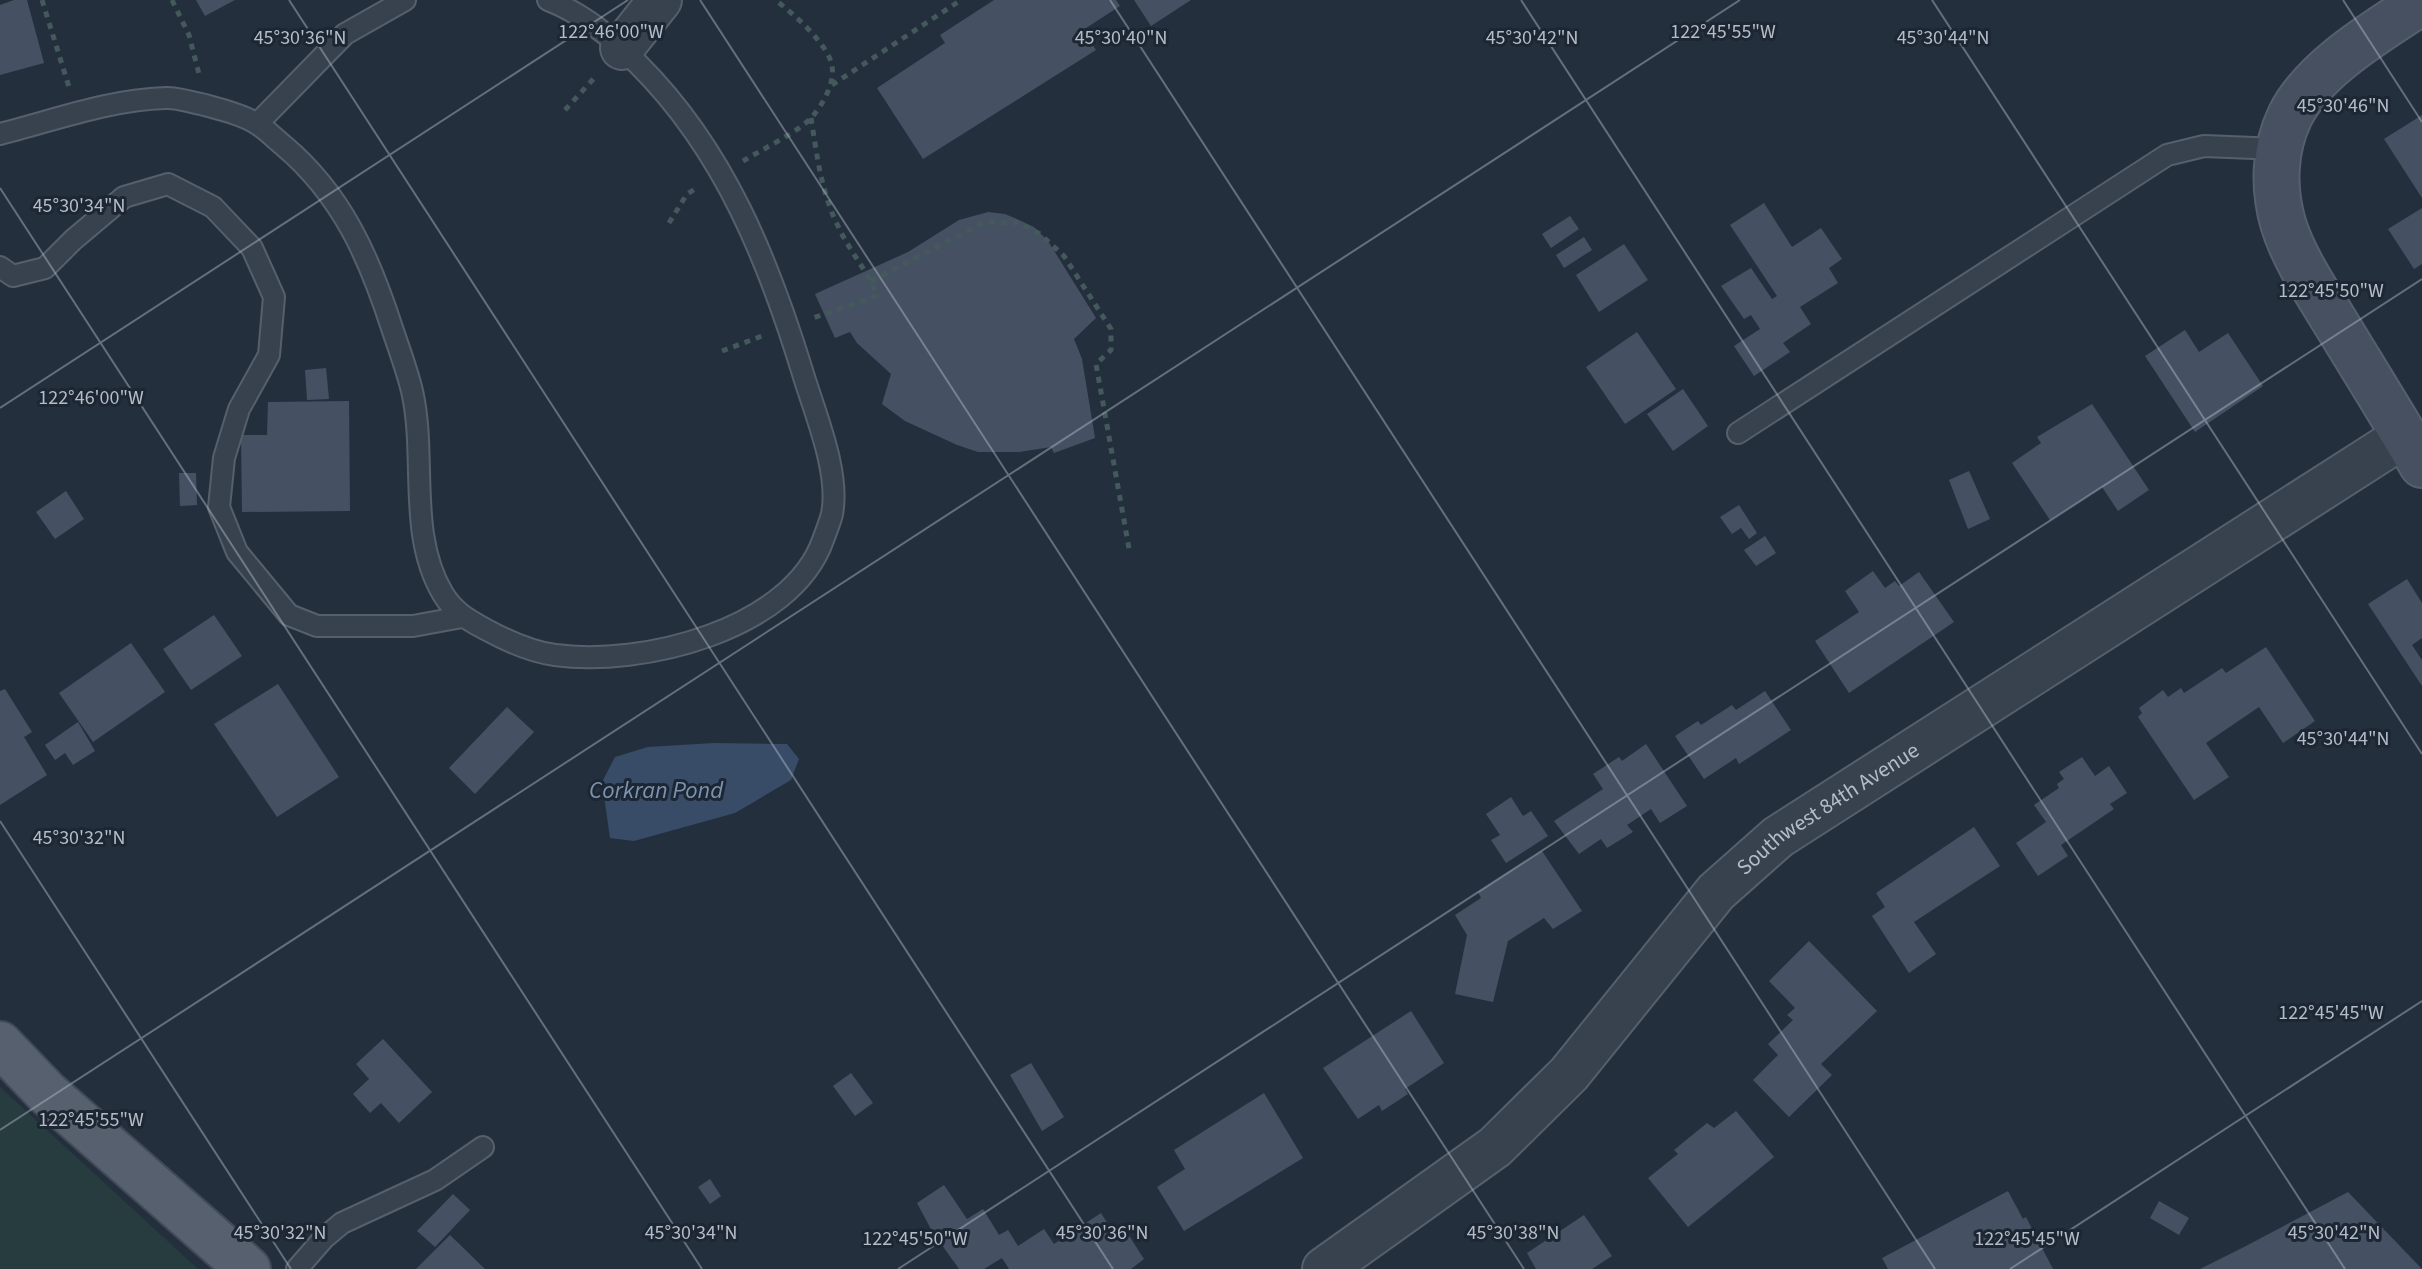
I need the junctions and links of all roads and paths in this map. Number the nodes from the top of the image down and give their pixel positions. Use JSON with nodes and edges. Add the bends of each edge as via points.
{"nodes":[{"id":1,"x":42,"y":0,"type":"edge"},
{"id":2,"x":172,"y":0,"type":"edge"},
{"id":3,"x":405,"y":0,"type":"edge"},
{"id":4,"x":548,"y":0,"type":"edge"},
{"id":5,"x":660,"y":0,"type":"edge"},
{"id":6,"x":775,"y":0,"type":"edge"},
{"id":7,"x":961,"y":0,"type":"edge"},
{"id":8,"x":2422,"y":2,"type":"edge"},
{"id":9,"x":622,"y":48,"type":"junction"},
{"id":10,"x":831,"y":85,"type":"junction"},
{"id":11,"x":200,"y":104,"type":"junction"},
{"id":12,"x":77,"y":113,"type":"junction"},
{"id":13,"x":811,"y":118,"type":"junction"},
{"id":14,"x":257,"y":124,"type":"junction"},
{"id":15,"x":0,"y":134,"type":"edge"},
{"id":16,"x":2279,"y":149,"type":"junction"},
{"id":17,"x":723,"y":174,"type":"junction"},
{"id":18,"x":669,"y":223,"type":"dead end"},
{"id":19,"x":0,"y":267,"type":"edge"},
{"id":20,"x":871,"y":281,"type":"junction"},
{"id":21,"x":826,"y":314,"type":"dead end"},
{"id":22,"x":789,"y":326,"type":"junction"},
{"id":23,"x":722,"y":351,"type":"dead end"},
{"id":24,"x":1738,"y":433,"type":"dead end"},
{"id":25,"x":2413,"y":451,"type":"edge"},
{"id":26,"x":1130,"y":554,"type":"dead end"},
{"id":27,"x":462,"y":617,"type":"junction"},
{"id":28,"x":0,"y":1044,"type":"edge"},
{"id":29,"x":483,"y":1147,"type":"dead end"},
{"id":30,"x":248,"y":1269,"type":"edge"},
{"id":31,"x":297,"y":1269,"type":"edge"},
{"id":32,"x":1324,"y":1269,"type":"edge"}],
"edges":[{"from":1,"to":12,"type":"path"},
{"from":2,"to":11,"type":"path","via":[[199,69]]},
{"from":3,"to":14,"type":"lane","via":[[345,34]]},
{"from":4,"to":9,"type":"lane","via":[[600,28]]},
{"from":5,"to":9,"type":"street"},
{"from":6,"to":10,"type":"path","via":[[814,35],[832,64]]},
{"from":7,"to":10,"type":"path"},
{"from":8,"to":16,"type":"street","via":[[2339,60],[2305,93],[2290,115]]},
{"from":9,"to":17,"type":"lane","via":[[661,87]]},
{"from":10,"to":13,"type":"path"},
{"from":11,"to":12,"type":"lane","via":[[170,97]]},
{"from":11,"to":14,"type":"lane"},
{"from":12,"to":15,"type":"lane"},
{"from":13,"to":17,"type":"path"},
{"from":13,"to":20,"type":"path","via":[[824,190],[838,228]]},
{"from":14,"to":27,"type":"lane","via":[[323,182],[376,281],[412,392],[428,559],[443,594]]},
{"from":16,"to":24,"type":"lane","via":[[2204,146],[2167,155]]},
{"from":16,"to":25,"type":"street","via":[[2276,185],[2283,225],[2311,282]]},
{"from":17,"to":18,"type":"path","via":[[687,194]]},
{"from":17,"to":22,"type":"lane","via":[[750,225]]},
{"from":19,"to":27,"type":"lane","via":[[13,276],[45,268],[124,197],[168,184],[213,207],[252,248],[274,297],[269,355],[239,409],[224,458],[219,507],[237,552],[289,615],[317,626],[413,626]]},
{"from":20,"to":21,"type":"path","via":[[877,296]]},
{"from":20,"to":26,"type":"path","via":[[985,222],[1019,223],[1064,256],[1111,329],[1111,350],[1096,364]]},
{"from":22,"to":23,"type":"path"},
{"from":22,"to":27,"type":"lane","via":[[830,465],[833,511],[816,559],[795,584],[742,622],[651,653],[607,658],[554,655],[520,646]]},
{"from":25,"to":32,"type":"street","name":"Southwest 84th Avenue","via":[[1778,837],[1716,892],[1569,1074],[1495,1147]]},
{"from":28,"to":30,"type":"main road","via":[[47,1093]]},
{"from":29,"to":31,"type":"lane","via":[[435,1180],[342,1223]]}]}
